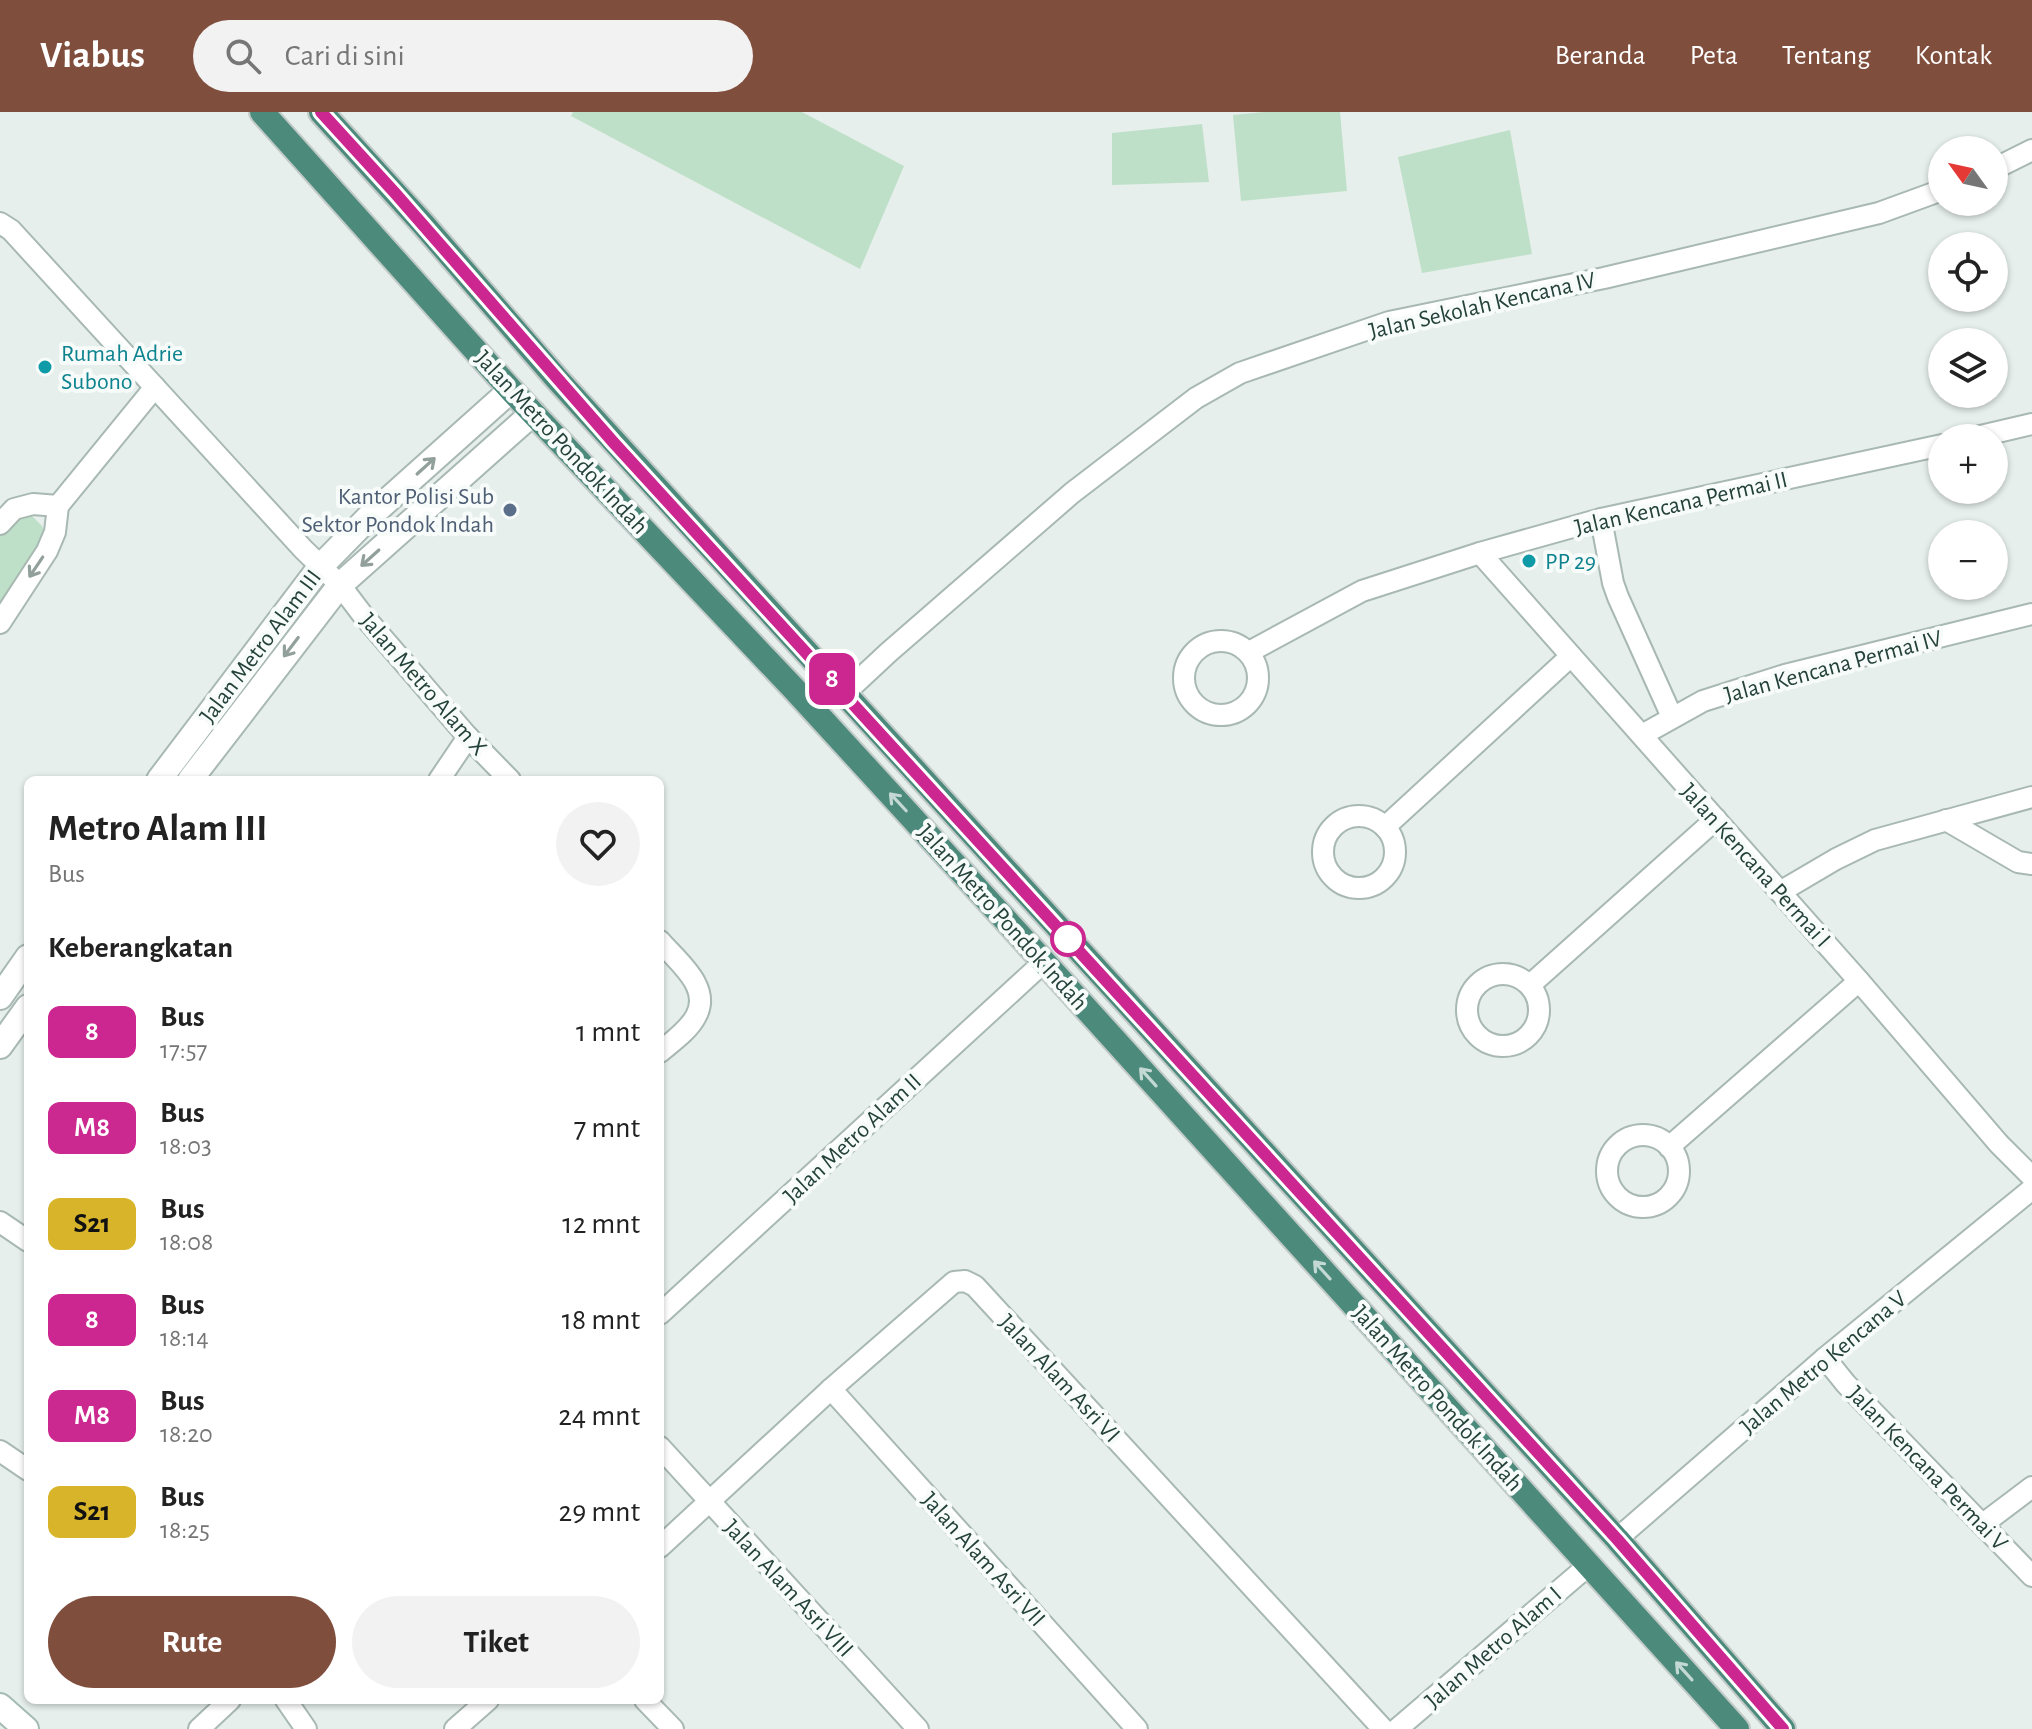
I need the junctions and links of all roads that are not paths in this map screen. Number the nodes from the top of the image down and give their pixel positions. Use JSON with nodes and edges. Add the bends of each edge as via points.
{"nodes":[{"id":1,"x":262,"y":112,"type":"edge"},
{"id":2,"x":321,"y":112,"type":"edge"},
{"id":3,"x":2032,"y":150,"type":"edge"},
{"id":4,"x":2008,"y":162,"type":"edge"},
{"id":5,"x":1928,"y":195,"type":"edge"},
{"id":6,"x":0,"y":223,"type":"edge"},
{"id":7,"x":155,"y":387,"type":"junction"},
{"id":8,"x":511,"y":390,"type":"junction"},
{"id":9,"x":533,"y":413,"type":"junction"},
{"id":10,"x":2032,"y":424,"type":"edge"},
{"id":11,"x":2008,"y":430,"type":"edge"},
{"id":12,"x":1928,"y":448,"type":"edge"},
{"id":13,"x":58,"y":506,"type":"junction"},
{"id":14,"x":1601,"y":519,"type":"junction"},
{"id":15,"x":0,"y":524,"type":"edge"},
{"id":16,"x":1480,"y":553,"type":"junction"},
{"id":17,"x":321,"y":566,"type":"junction"},
{"id":18,"x":340,"y":585,"type":"junction"},
{"id":19,"x":2032,"y":614,"type":"edge"},
{"id":20,"x":0,"y":623,"type":"edge"},
{"id":21,"x":1249,"y":652,"type":"dead end"},
{"id":22,"x":1571,"y":656,"type":"junction"},
{"id":23,"x":845,"y":693,"type":"junction"},
{"id":24,"x":1672,"y":717,"type":"junction"},
{"id":25,"x":1642,"y":735,"type":"junction"},
{"id":26,"x":468,"y":737,"type":"junction"},
{"id":27,"x":162,"y":776,"type":"edge"},
{"id":28,"x":193,"y":776,"type":"edge"},
{"id":29,"x":442,"y":776,"type":"edge"},
{"id":30,"x":506,"y":776,"type":"edge"},
{"id":31,"x":2032,"y":797,"type":"edge"},
{"id":32,"x":1716,"y":819,"type":"junction"},
{"id":33,"x":1946,"y":820,"type":"junction"},
{"id":34,"x":1385,"y":827,"type":"dead end"},
{"id":35,"x":2032,"y":864,"type":"edge"},
{"id":36,"x":1780,"y":892,"type":"junction"},
{"id":37,"x":664,"y":946,"type":"edge"},
{"id":38,"x":1044,"y":962,"type":"junction"},
{"id":39,"x":24,"y":963,"type":"edge"},
{"id":40,"x":1859,"y":981,"type":"junction"},
{"id":41,"x":1530,"y":985,"type":"dead end"},
{"id":42,"x":0,"y":997,"type":"edge"},
{"id":43,"x":24,"y":1015,"type":"edge"},
{"id":44,"x":0,"y":1046,"type":"edge"},
{"id":45,"x":664,"y":1048,"type":"edge"},
{"id":46,"x":1669,"y":1147,"type":"dead end"},
{"id":47,"x":2032,"y":1177,"type":"edge"},
{"id":48,"x":2032,"y":1189,"type":"edge"},
{"id":49,"x":0,"y":1222,"type":"edge"},
{"id":50,"x":24,"y":1238,"type":"edge"},
{"id":51,"x":664,"y":1310,"type":"edge"},
{"id":52,"x":1825,"y":1358,"type":"junction"},
{"id":53,"x":831,"y":1389,"type":"junction"},
{"id":54,"x":0,"y":1451,"type":"edge"},
{"id":55,"x":664,"y":1451,"type":"edge"},
{"id":56,"x":24,"y":1467,"type":"edge"},
{"id":57,"x":2032,"y":1487,"type":"edge"},
{"id":58,"x":710,"y":1503,"type":"junction"},
{"id":59,"x":1983,"y":1524,"type":"junction"},
{"id":60,"x":1617,"y":1539,"type":"junction"},
{"id":61,"x":664,"y":1543,"type":"edge"},
{"id":62,"x":1589,"y":1565,"type":"junction"},
{"id":63,"x":2032,"y":1576,"type":"edge"},
{"id":64,"x":226,"y":1704,"type":"edge"},
{"id":65,"x":289,"y":1704,"type":"edge"},
{"id":66,"x":483,"y":1704,"type":"edge"},
{"id":67,"x":649,"y":1704,"type":"edge"},
{"id":68,"x":0,"y":1706,"type":"edge"},
{"id":69,"x":26,"y":1729,"type":"edge"},
{"id":70,"x":199,"y":1729,"type":"edge"},
{"id":71,"x":306,"y":1729,"type":"edge"},
{"id":72,"x":455,"y":1729,"type":"edge"},
{"id":73,"x":673,"y":1729,"type":"edge"},
{"id":74,"x":918,"y":1729,"type":"edge"},
{"id":75,"x":1137,"y":1729,"type":"edge"},
{"id":76,"x":1383,"y":1729,"type":"edge"},
{"id":77,"x":1397,"y":1729,"type":"edge"},
{"id":78,"x":1737,"y":1729,"type":"edge"},
{"id":79,"x":1783,"y":1729,"type":"edge"}],
"edges":[{"from":1,"to":8,"type":"highway","name":"Jalan Metro Pondok Indah"},
{"from":2,"to":23,"type":"highway","name":"Jalan Metro Pondok Indah","via":[[587,413]]},
{"from":3,"to":4,"type":"street"},
{"from":5,"to":23,"type":"street","name":"Jalan Sekolah Kencana IV","via":[[1879,213],[1604,278],[1389,322],[1240,373],[1196,398],[1072,493]]},
{"from":6,"to":7,"type":"street","name":"Jalan Metro Alam X"},
{"from":7,"to":13,"type":"street"},
{"from":7,"to":17,"type":"street","name":"Jalan Metro Alam X"},
{"from":8,"to":9,"type":"highway","name":"Jalan Metro Pondok Indah"},
{"from":17,"to":8,"type":"street","name":"Jalan Metro Alam III","one_way":true},
{"from":9,"to":18,"type":"street","name":"Jalan Metro Alam III","one_way":true},
{"from":38,"to":9,"type":"highway","name":"Jalan Metro Pondok Indah","one_way":true},
{"from":10,"to":11,"type":"street"},
{"from":12,"to":14,"type":"street","name":"Jalan Kencana Permai II"},
{"from":13,"to":15,"type":"street","via":[[14,509]]},
{"from":13,"to":20,"type":"street","one_way":true,"via":[[47,551]]},
{"from":14,"to":16,"type":"street","name":"Jalan Kencana Permai II"},
{"from":14,"to":24,"type":"street","via":[[1618,597]]},
{"from":16,"to":21,"type":"street","name":"Jalan Kencana Permai II","via":[[1362,591]]},
{"from":16,"to":22,"type":"street","name":"Jalan Kencana Permai I"},
{"from":17,"to":18,"type":"street","name":"Jalan Metro Alam X"},
{"from":17,"to":27,"type":"street","name":"Jalan Metro Alam III"},
{"from":18,"to":26,"type":"street","name":"Jalan Metro Alam X"},
{"from":18,"to":28,"type":"street","name":"Jalan Metro Alam III","one_way":true},
{"from":19,"to":24,"type":"street","name":"Jalan Kencana Permai IV","via":[[1785,675],[1703,701]]},
{"from":22,"to":25,"type":"street","name":"Jalan Kencana Permai I"},
{"from":22,"to":34,"type":"street"},
{"from":23,"to":60,"type":"highway","name":"Jalan Metro Pondok Indah"},
{"from":24,"to":25,"type":"street","name":"Jalan Kencana Permai IV"},
{"from":25,"to":32,"type":"street","name":"Jalan Kencana Permai I"},
{"from":26,"to":29,"type":"street"},
{"from":26,"to":30,"type":"street","name":"Jalan Metro Alam X"},
{"from":31,"to":33,"type":"street"},
{"from":32,"to":36,"type":"street","name":"Jalan Kencana Permai I"},
{"from":32,"to":41,"type":"street"},
{"from":33,"to":35,"type":"street","via":[[2018,862]]},
{"from":33,"to":36,"type":"street","via":[[1875,840]]},
{"from":36,"to":40,"type":"street","name":"Jalan Kencana Permai I"},
{"from":37,"to":45,"type":"street","via":[[697,983],[701,1003],[696,1018]]},
{"from":38,"to":51,"type":"street","name":"Jalan Metro Alam II"},
{"from":62,"to":38,"type":"highway","name":"Jalan Metro Pondok Indah","one_way":true},
{"from":39,"to":42,"type":"street"},
{"from":40,"to":46,"type":"street"},
{"from":40,"to":47,"type":"street","name":"Jalan Kencana Permai I"},
{"from":43,"to":44,"type":"street"},
{"from":48,"to":52,"type":"street","name":"Jalan Metro Kencana V"},
{"from":49,"to":50,"type":"street"},
{"from":52,"to":59,"type":"street","name":"Jalan Kencana Permai V"},
{"from":52,"to":60,"type":"street","name":"Jalan Metro Kencana V"},
{"from":53,"to":58,"type":"street","name":"Jalan Alam Asri VI"},
{"from":53,"to":75,"type":"street","name":"Jalan Alam Asri VII"},
{"from":53,"to":76,"type":"street","name":"Jalan Alam Asri VI","via":[[954,1282],[975,1286]]},
{"from":54,"to":56,"type":"street"},
{"from":55,"to":58,"type":"street","name":"Jalan Alam Asri VIII"},
{"from":57,"to":59,"type":"street"},
{"from":58,"to":61,"type":"street","name":"Jalan Alam Asri VI"},
{"from":58,"to":74,"type":"street","name":"Jalan Alam Asri VIII"},
{"from":59,"to":63,"type":"street","name":"Jalan Kencana Permai V"},
{"from":60,"to":79,"type":"highway","name":"Jalan Metro Pondok Indah"},
{"from":62,"to":77,"type":"street","name":"Jalan Metro Alam I"},
{"from":78,"to":62,"type":"highway","name":"Jalan Metro Pondok Indah","one_way":true},
{"from":64,"to":70,"type":"street"},
{"from":65,"to":71,"type":"street"},
{"from":66,"to":72,"type":"street"},
{"from":67,"to":73,"type":"street"},
{"from":68,"to":69,"type":"street"}]}
